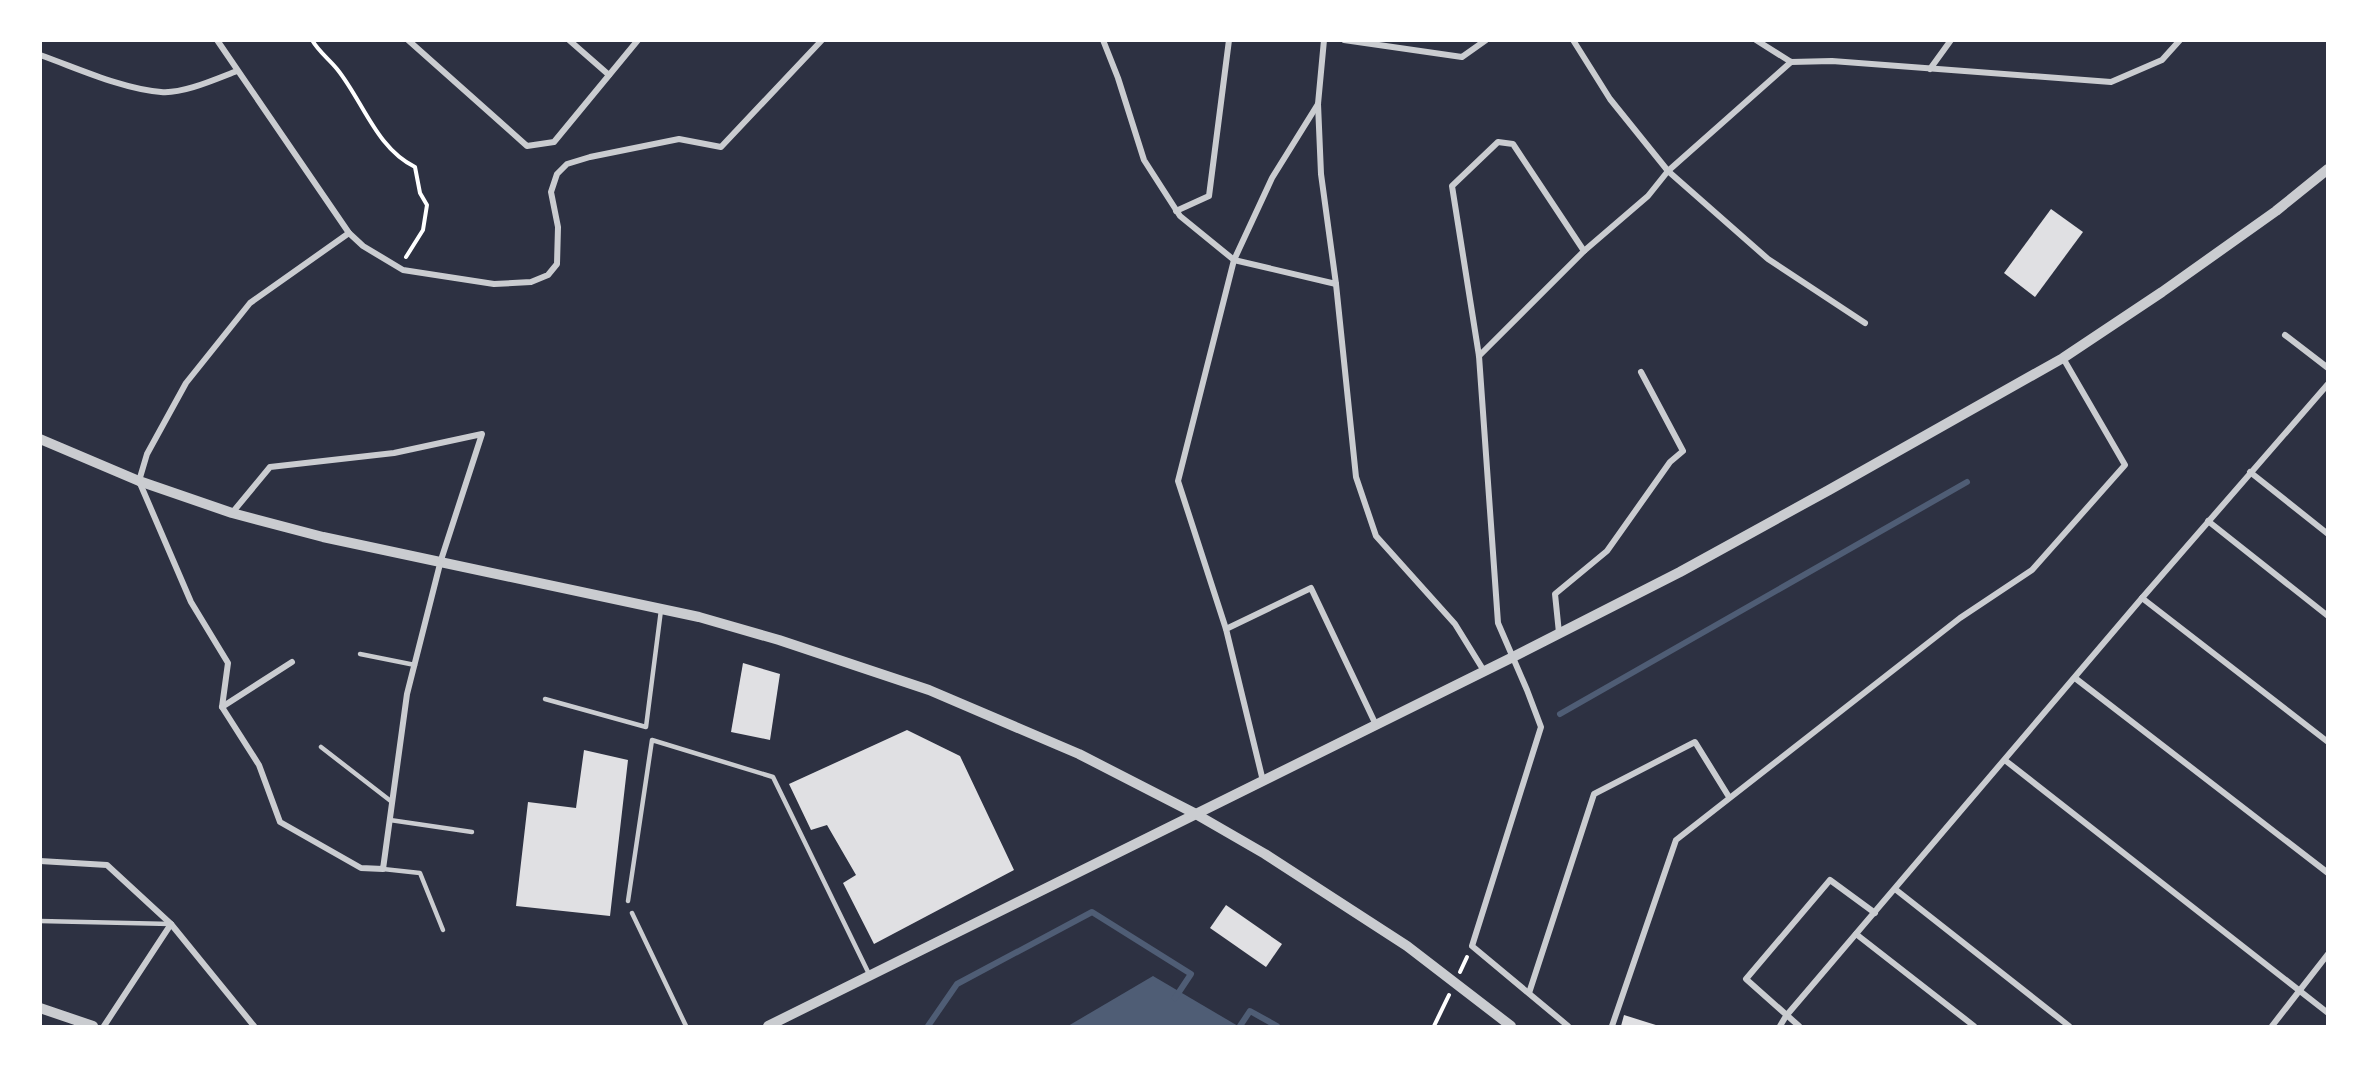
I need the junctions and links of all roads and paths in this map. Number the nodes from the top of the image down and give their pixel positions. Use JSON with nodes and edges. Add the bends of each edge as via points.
{"nodes":[{"id":1,"x":217,"y":40,"type":"edge"},
{"id":2,"x":312,"y":40,"type":"edge"},
{"id":3,"x":408,"y":40,"type":"edge"},
{"id":4,"x":568,"y":40,"type":"edge"},
{"id":5,"x":638,"y":40,"type":"edge"},
{"id":6,"x":822,"y":40,"type":"edge"},
{"id":7,"x":1103,"y":40,"type":"edge"},
{"id":8,"x":1229,"y":40,"type":"edge"},
{"id":9,"x":1324,"y":40,"type":"edge"},
{"id":10,"x":1344,"y":40,"type":"edge"},
{"id":11,"x":1486,"y":40,"type":"edge"},
{"id":12,"x":1573,"y":40,"type":"edge"},
{"id":13,"x":1756,"y":40,"type":"edge"},
{"id":14,"x":1951,"y":40,"type":"edge"},
{"id":15,"x":2180,"y":40,"type":"edge"},
{"id":16,"x":40,"y":55,"type":"edge"},
{"id":17,"x":1791,"y":62,"type":"junction"},
{"id":18,"x":1930,"y":69,"type":"junction"},
{"id":19,"x":237,"y":71,"type":"junction"},
{"id":20,"x":609,"y":75,"type":"junction"},
{"id":21,"x":1318,"y":104,"type":"junction"},
{"id":22,"x":2328,"y":169,"type":"edge"},
{"id":23,"x":1668,"y":171,"type":"junction"},
{"id":24,"x":1176,"y":211,"type":"junction"},
{"id":25,"x":349,"y":233,"type":"junction"},
{"id":26,"x":1584,"y":251,"type":"junction"},
{"id":27,"x":1234,"y":260,"type":"junction"},
{"id":28,"x":400,"y":268,"type":"junction"},
{"id":29,"x":1336,"y":284,"type":"junction"},
{"id":30,"x":1865,"y":323,"type":"dead end"},
{"id":31,"x":2285,"y":335,"type":"dead end"},
{"id":32,"x":1479,"y":356,"type":"junction"},
{"id":33,"x":2063,"y":358,"type":"junction"},
{"id":34,"x":2328,"y":368,"type":"edge"},
{"id":35,"x":1641,"y":372,"type":"dead end"},
{"id":36,"x":2328,"y":384,"type":"edge"},
{"id":37,"x":40,"y":439,"type":"edge"},
{"id":38,"x":2250,"y":472,"type":"junction"},
{"id":39,"x":139,"y":481,"type":"junction"},
{"id":40,"x":232,"y":513,"type":"junction"},
{"id":41,"x":2208,"y":521,"type":"junction"},
{"id":42,"x":2328,"y":534,"type":"edge"},
{"id":43,"x":441,"y":560,"type":"junction"},
{"id":44,"x":2142,"y":598,"type":"junction"},
{"id":45,"x":661,"y":608,"type":"junction"},
{"id":46,"x":2328,"y":616,"type":"edge"},
{"id":47,"x":1226,"y":630,"type":"junction"},
{"id":48,"x":1559,"y":633,"type":"junction"},
{"id":49,"x":360,"y":654,"type":"dead end"},
{"id":50,"x":1513,"y":657,"type":"junction"},
{"id":51,"x":292,"y":662,"type":"dead end"},
{"id":52,"x":415,"y":665,"type":"junction"},
{"id":53,"x":1484,"y":671,"type":"junction"},
{"id":54,"x":2075,"y":678,"type":"junction"},
{"id":55,"x":545,"y":699,"type":"dead end"},
{"id":56,"x":222,"y":707,"type":"junction"},
{"id":57,"x":1376,"y":724,"type":"junction"},
{"id":58,"x":2328,"y":742,"type":"edge"},
{"id":59,"x":321,"y":747,"type":"dead end"},
{"id":60,"x":2006,"y":761,"type":"junction"},
{"id":61,"x":1263,"y":781,"type":"junction"},
{"id":62,"x":1729,"y":797,"type":"junction"},
{"id":63,"x":392,"y":802,"type":"junction"},
{"id":64,"x":1194,"y":813,"type":"junction"},
{"id":65,"x":390,"y":820,"type":"junction"},
{"id":66,"x":472,"y":832,"type":"dead end"},
{"id":67,"x":40,"y":861,"type":"edge"},
{"id":68,"x":383,"y":869,"type":"junction"},
{"id":69,"x":2328,"y":873,"type":"edge"},
{"id":70,"x":1895,"y":889,"type":"junction"},
{"id":71,"x":628,"y":901,"type":"dead end"},
{"id":72,"x":632,"y":912,"type":"dead end"},
{"id":73,"x":1875,"y":913,"type":"junction"},
{"id":74,"x":40,"y":921,"type":"edge"},
{"id":75,"x":171,"y":924,"type":"junction"},
{"id":76,"x":443,"y":930,"type":"dead end"},
{"id":77,"x":1856,"y":934,"type":"junction"},
{"id":78,"x":2328,"y":954,"type":"edge"},
{"id":79,"x":870,"y":976,"type":"junction"},
{"id":80,"x":2300,"y":992,"type":"junction"},
{"id":81,"x":1529,"y":993,"type":"junction"},
{"id":82,"x":40,"y":1008,"type":"edge"},
{"id":83,"x":2328,"y":1013,"type":"edge"},
{"id":84,"x":1786,"y":1016,"type":"junction"},
{"id":85,"x":93,"y":1026,"type":"edge"},
{"id":86,"x":104,"y":1026,"type":"edge"},
{"id":87,"x":254,"y":1026,"type":"edge"},
{"id":88,"x":686,"y":1026,"type":"edge"},
{"id":89,"x":768,"y":1026,"type":"edge"},
{"id":90,"x":1511,"y":1026,"type":"edge"},
{"id":91,"x":1568,"y":1026,"type":"edge"},
{"id":92,"x":1612,"y":1026,"type":"edge"},
{"id":93,"x":1780,"y":1026,"type":"edge"},
{"id":94,"x":1800,"y":1026,"type":"edge"},
{"id":95,"x":1974,"y":1026,"type":"edge"},
{"id":96,"x":2069,"y":1026,"type":"edge"},
{"id":97,"x":2272,"y":1026,"type":"edge"}],
"edges":[{"from":1,"to":19,"type":"street"},
{"from":2,"to":28,"type":"path","via":[[337,68],[383,141],[415,167],[420,193],[427,205],[423,230]]},
{"from":3,"to":20,"type":"street","via":[[527,146],[554,142]]},
{"from":4,"to":20,"type":"street"},
{"from":5,"to":20,"type":"street"},
{"from":6,"to":28,"type":"street","via":[[721,147],[680,139],[567,164],[557,174],[551,192],[558,227],[557,264],[548,275],[531,282],[494,284]]},
{"from":7,"to":24,"type":"street","via":[[1144,160]]},
{"from":8,"to":24,"type":"street","via":[[1209,196]]},
{"from":9,"to":21,"type":"street"},
{"from":10,"to":11,"type":"street","via":[[1462,57]]},
{"from":12,"to":23,"type":"street","via":[[1610,99]]},
{"from":13,"to":17,"type":"street"},
{"from":14,"to":18,"type":"street"},
{"from":15,"to":18,"type":"street","via":[[2162,60],[2111,82]]},
{"from":16,"to":19,"type":"street","via":[[162,92],[209,82]]},
{"from":17,"to":18,"type":"street","via":[[1832,61]]},
{"from":17,"to":23,"type":"street"},
{"from":19,"to":25,"type":"street"},
{"from":21,"to":27,"type":"street","via":[[1272,178]]},
{"from":21,"to":29,"type":"street","via":[[1321,174]]},
{"from":22,"to":33,"type":"street","via":[[2267,218]]},
{"from":23,"to":26,"type":"street","via":[[1648,196]]},
{"from":23,"to":30,"type":"street","via":[[1767,260]]},
{"from":24,"to":27,"type":"street"},
{"from":25,"to":28,"type":"street"},
{"from":25,"to":39,"type":"street","via":[[250,303],[186,383],[147,454]]},
{"from":26,"to":32,"type":"street"},
{"from":26,"to":32,"type":"street","via":[[1513,144],[1498,142],[1452,186]]},
{"from":27,"to":29,"type":"street"},
{"from":27,"to":47,"type":"street","via":[[1178,481]]},
{"from":29,"to":53,"type":"street","via":[[1356,477],[1376,536],[1455,624]]},
{"from":31,"to":34,"type":"street"},
{"from":32,"to":50,"type":"street","via":[[1498,623]]},
{"from":33,"to":48,"type":"street","via":[[1680,572]]},
{"from":33,"to":62,"type":"street","via":[[2125,465],[2032,570],[1960,618]]},
{"from":35,"to":48,"type":"street","via":[[1683,451],[1670,462],[1607,551],[1556,594]]},
{"from":36,"to":38,"type":"street"},
{"from":37,"to":39,"type":"street"},
{"from":38,"to":41,"type":"street"},
{"from":38,"to":42,"type":"street"},
{"from":39,"to":40,"type":"street"},
{"from":39,"to":56,"type":"street","via":[[191,602],[228,663]]},
{"from":40,"to":43,"type":"street","via":[[323,537]]},
{"from":40,"to":43,"type":"street","via":[[270,467],[394,453],[482,434]]},
{"from":41,"to":44,"type":"street"},
{"from":41,"to":46,"type":"street"},
{"from":43,"to":45,"type":"street"},
{"from":43,"to":52,"type":"street"},
{"from":44,"to":54,"type":"street"},
{"from":44,"to":58,"type":"street"},
{"from":45,"to":55,"type":"lane","via":[[646,727]]},
{"from":45,"to":64,"type":"street","via":[[779,639],[929,690],[1079,753]]},
{"from":47,"to":57,"type":"street","via":[[1311,588]]},
{"from":47,"to":61,"type":"street"},
{"from":48,"to":50,"type":"street"},
{"from":49,"to":52,"type":"lane"},
{"from":50,"to":53,"type":"street"},
{"from":50,"to":81,"type":"street","via":[[1541,727],[1472,946]]},
{"from":51,"to":56,"type":"street"},
{"from":52,"to":63,"type":"street","via":[[407,694]]},
{"from":53,"to":57,"type":"street"},
{"from":54,"to":60,"type":"street"},
{"from":54,"to":69,"type":"street"},
{"from":56,"to":68,"type":"street","via":[[259,765],[280,822],[361,868]]},
{"from":57,"to":61,"type":"street"},
{"from":59,"to":63,"type":"lane"},
{"from":60,"to":70,"type":"street"},
{"from":60,"to":80,"type":"street"},
{"from":61,"to":64,"type":"street"},
{"from":62,"to":81,"type":"street","via":[[1695,742],[1594,794]]},
{"from":62,"to":92,"type":"street","via":[[1676,840]]},
{"from":63,"to":65,"type":"street"},
{"from":64,"to":79,"type":"street"},
{"from":64,"to":90,"type":"street","via":[[1407,946]]},
{"from":65,"to":66,"type":"lane"},
{"from":65,"to":68,"type":"street"},
{"from":67,"to":75,"type":"street","via":[[107,865]]},
{"from":68,"to":76,"type":"lane","via":[[420,873]]},
{"from":70,"to":73,"type":"street"},
{"from":70,"to":96,"type":"street"},
{"from":71,"to":79,"type":"lane","via":[[652,740],[773,777]]},
{"from":72,"to":88,"type":"lane"},
{"from":73,"to":77,"type":"street"},
{"from":73,"to":84,"type":"street","via":[[1830,880],[1746,979]]},
{"from":74,"to":75,"type":"lane"},
{"from":75,"to":86,"type":"street"},
{"from":75,"to":87,"type":"street"},
{"from":77,"to":84,"type":"street"},
{"from":77,"to":95,"type":"street"},
{"from":78,"to":80,"type":"street"},
{"from":79,"to":89,"type":"street"},
{"from":80,"to":83,"type":"street"},
{"from":80,"to":97,"type":"street"},
{"from":81,"to":91,"type":"street"},
{"from":82,"to":85,"type":"street"},
{"from":84,"to":93,"type":"street"},
{"from":84,"to":94,"type":"street"}]}
